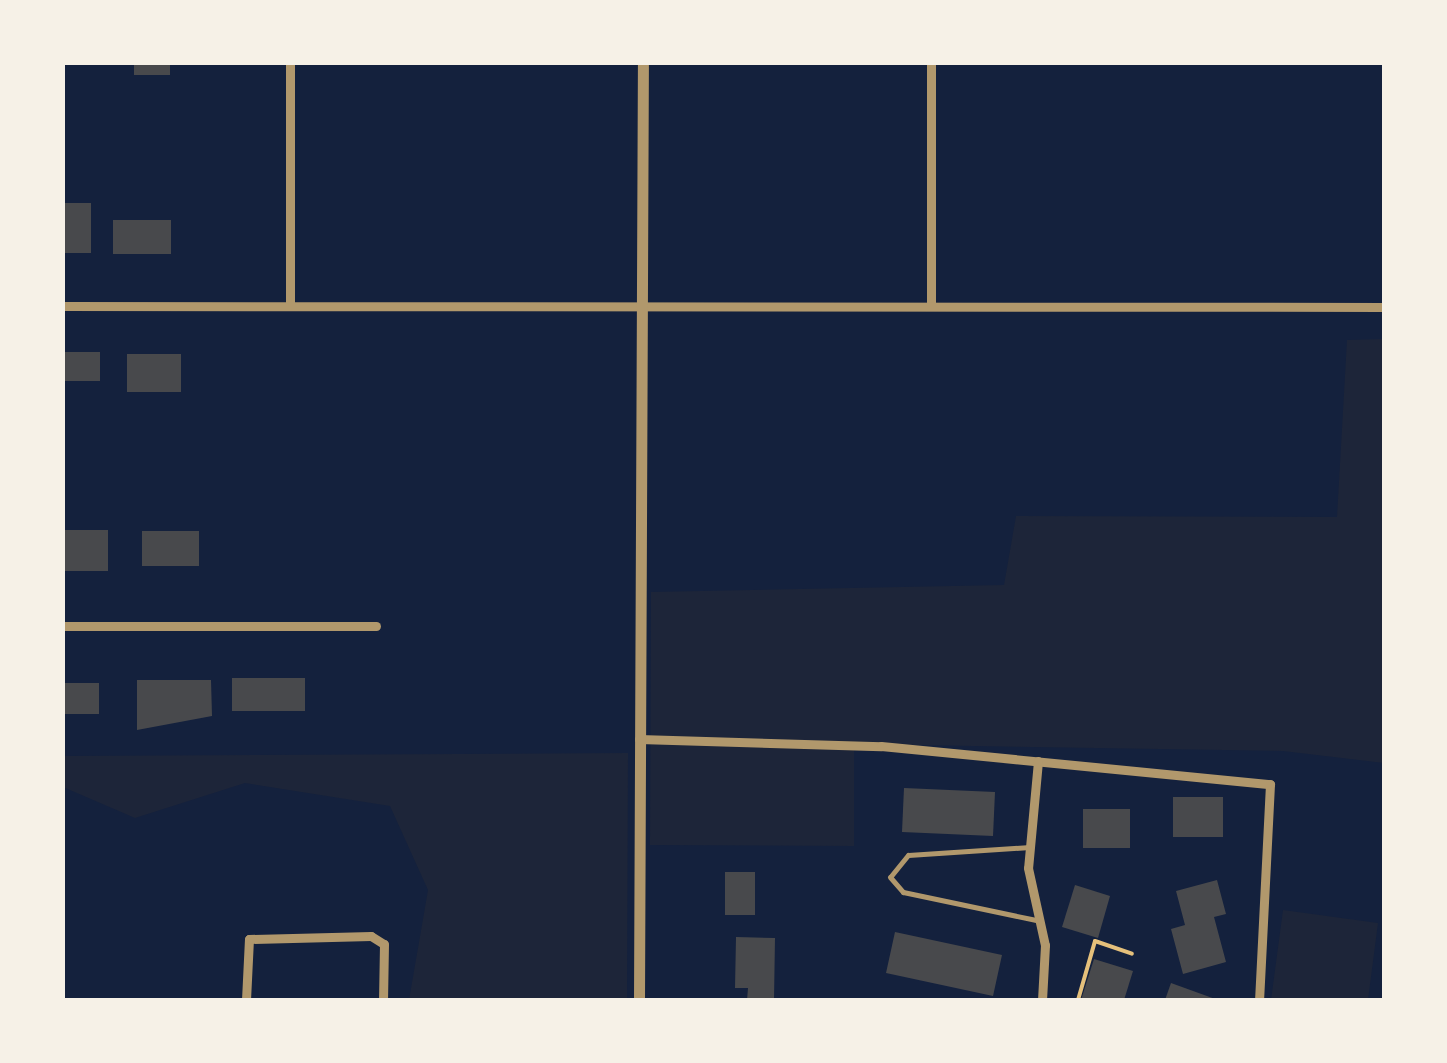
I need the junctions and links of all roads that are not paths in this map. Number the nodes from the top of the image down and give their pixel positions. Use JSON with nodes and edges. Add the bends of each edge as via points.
{"nodes":[{"id":1,"x":290,"y":62,"type":"edge"},
{"id":2,"x":643,"y":62,"type":"edge"},
{"id":3,"x":931,"y":62,"type":"edge"},
{"id":4,"x":643,"y":302,"type":"junction"},
{"id":5,"x":931,"y":303,"type":"junction"},
{"id":6,"x":290,"y":305,"type":"junction"},
{"id":7,"x":62,"y":306,"type":"edge"},
{"id":8,"x":1384,"y":307,"type":"edge"},
{"id":9,"x":62,"y":626,"type":"edge"},
{"id":10,"x":376,"y":626,"type":"dead end"},
{"id":11,"x":639,"y":739,"type":"junction"},
{"id":12,"x":1038,"y":761,"type":"junction"},
{"id":13,"x":1030,"y":846,"type":"junction"},
{"id":14,"x":1036,"y":920,"type":"junction"},
{"id":15,"x":246,"y":1000,"type":"edge"},
{"id":16,"x":383,"y":1000,"type":"edge"},
{"id":17,"x":639,"y":1000,"type":"edge"},
{"id":18,"x":1042,"y":1000,"type":"edge"},
{"id":19,"x":1259,"y":1000,"type":"edge"}],
"edges":[{"from":1,"to":6,"type":"street"},
{"from":2,"to":4,"type":"street"},
{"from":3,"to":5,"type":"street"},
{"from":4,"to":5,"type":"street"},
{"from":4,"to":6,"type":"street"},
{"from":4,"to":11,"type":"street"},
{"from":5,"to":8,"type":"street"},
{"from":6,"to":7,"type":"street"},
{"from":9,"to":10,"type":"street"},
{"from":11,"to":12,"type":"street"},
{"from":11,"to":17,"type":"street"},
{"from":12,"to":13,"type":"street"},
{"from":12,"to":19,"type":"street","via":[[1270,784]]},
{"from":13,"to":14,"type":"street"},
{"from":13,"to":14,"type":"lane","via":[[908,855],[890,877],[903,892]]},
{"from":14,"to":18,"type":"street","via":[[1045,944]]},
{"from":15,"to":16,"type":"street","via":[[250,939],[333,936],[384,944]]}]}
